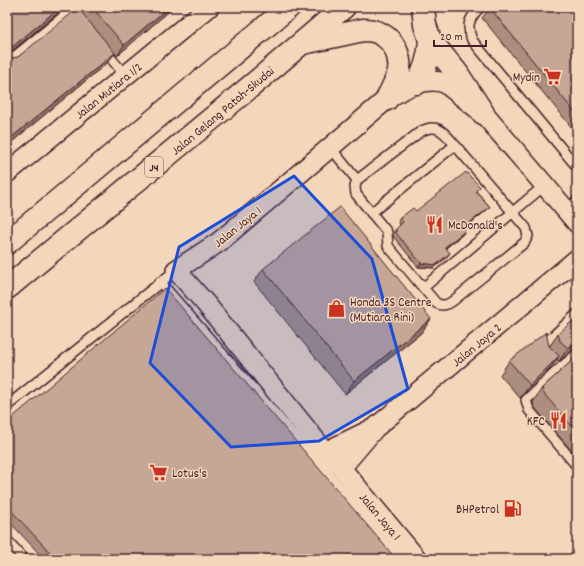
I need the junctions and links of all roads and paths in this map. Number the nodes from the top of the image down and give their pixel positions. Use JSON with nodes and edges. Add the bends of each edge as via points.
{"nodes":[{"id":1,"x":210,"y":7,"type":"edge"},
{"id":2,"x":289,"y":7,"type":"edge"},
{"id":3,"x":344,"y":7,"type":"edge"},
{"id":4,"x":423,"y":7,"type":"edge"},
{"id":5,"x":480,"y":7,"type":"edge"},
{"id":6,"x":71,"y":8,"type":"edge"},
{"id":7,"x":86,"y":28,"type":"edge"},
{"id":8,"x":430,"y":40,"type":"junction"},
{"id":9,"x":300,"y":44,"type":"junction"},
{"id":10,"x":100,"y":45,"type":"edge"},
{"id":11,"x":7,"y":63,"type":"edge"},
{"id":12,"x":125,"y":75,"type":"junction"},
{"id":13,"x":417,"y":84,"type":"junction"},
{"id":14,"x":387,"y":99,"type":"junction"},
{"id":15,"x":484,"y":113,"type":"junction"},
{"id":16,"x":455,"y":145,"type":"junction"},
{"id":17,"x":330,"y":147,"type":"junction"},
{"id":18,"x":577,"y":166,"type":"edge"},
{"id":19,"x":7,"y":173,"type":"edge"},
{"id":20,"x":357,"y":180,"type":"junction"},
{"id":21,"x":545,"y":185,"type":"junction"},
{"id":22,"x":573,"y":211,"type":"edge"},
{"id":23,"x":371,"y":213,"type":"junction"},
{"id":24,"x":514,"y":213,"type":"junction"},
{"id":25,"x":7,"y":243,"type":"edge"},
{"id":26,"x":577,"y":259,"type":"edge"},
{"id":27,"x":176,"y":270,"type":"junction"},
{"id":28,"x":160,"y":282,"type":"junction"},
{"id":29,"x":7,"y":288,"type":"edge"},
{"id":30,"x":423,"y":288,"type":"junction"},
{"id":31,"x":577,"y":314,"type":"edge"},
{"id":32,"x":577,"y":354,"type":"edge"},
{"id":33,"x":559,"y":370,"type":"junction"},
{"id":34,"x":7,"y":406,"type":"edge"},
{"id":35,"x":375,"y":428,"type":"junction"},
{"id":36,"x":321,"y":456,"type":"junction"},
{"id":37,"x":577,"y":466,"type":"edge"},
{"id":38,"x":336,"y":472,"type":"junction"},
{"id":39,"x":7,"y":540,"type":"edge"},
{"id":40,"x":24,"y":559,"type":"edge"},
{"id":41,"x":402,"y":559,"type":"edge"},
{"id":42,"x":417,"y":559,"type":"edge"}],
"edges":[{"from":1,"to":12,"type":"street","name":"Jalan Mutiara 1/2"},
{"from":2,"to":25,"type":"main road"},
{"from":3,"to":9,"type":"main road","name":"Jalan Gelang Patah-Skudai","number":"J4"},
{"from":4,"to":8,"type":"main road"},
{"from":5,"to":18,"type":"lane","via":[[470,18],[469,31],[472,40]]},
{"from":6,"to":7,"type":"lane"},
{"from":6,"to":11,"type":"lane"},
{"from":8,"to":13,"type":"main road","via":[[426,68]]},
{"from":8,"to":15,"type":"main road","via":[[457,73]]},
{"from":9,"to":14,"type":"main road","via":[[363,30],[381,33],[397,51],[399,62],[398,72]]},
{"from":9,"to":29,"type":"main road","name":"Jalan Gelang Patah-Skudai","number":"J4"},
{"from":10,"to":12,"type":"lane"},
{"from":12,"to":19,"type":"street","name":"Jalan Mutiara 1/2"},
{"from":13,"to":14,"type":"street","name":"Jalan Jaya 1"},
{"from":13,"to":15,"type":"street","name":"Jalan Jaya 1","via":[[428,81],[445,83]]},
{"from":14,"to":17,"type":"street","name":"Jalan Jaya 1"},
{"from":15,"to":21,"type":"street","name":"Jalan Jaya 1"},
{"from":16,"to":20,"type":"lane","via":[[440,130],[426,128]]},
{"from":16,"to":23,"type":"lane"},
{"from":16,"to":24,"type":"lane"},
{"from":17,"to":20,"type":"lane"},
{"from":17,"to":27,"type":"street","name":"Jalan Jaya 1","via":[[218,242]]},
{"from":20,"to":23,"type":"lane","via":[[356,194]]},
{"from":21,"to":22,"type":"street","name":"Jalan Jaya 1"},
{"from":21,"to":24,"type":"lane"},
{"from":23,"to":30,"type":"lane","via":[[387,232],[388,246]]},
{"from":24,"to":30,"type":"lane"},
{"from":24,"to":30,"type":"lane","via":[[526,228],[528,236],[524,243],[448,304],[436,304]]},
{"from":26,"to":35,"type":"street","name":"Jalan Jaya 2"},
{"from":27,"to":28,"type":"lane"},
{"from":27,"to":36,"type":"street","name":"Jalan Jaya 1","via":[[206,304]]},
{"from":28,"to":34,"type":"lane"},
{"from":28,"to":36,"type":"lane"},
{"from":31,"to":33,"type":"lane","via":[[542,346],[547,360]]},
{"from":32,"to":33,"type":"lane"},
{"from":33,"to":37,"type":"lane","via":[[526,400],[529,410]]},
{"from":35,"to":36,"type":"street","name":"Jalan Jaya 2"},
{"from":35,"to":38,"type":"street","name":"Jalan Jaya 2"},
{"from":36,"to":38,"type":"street","name":"Jalan Jaya 1"},
{"from":38,"to":41,"type":"lane"},
{"from":38,"to":42,"type":"street","name":"Jalan Jaya 1"},
{"from":39,"to":40,"type":"lane"}]}
